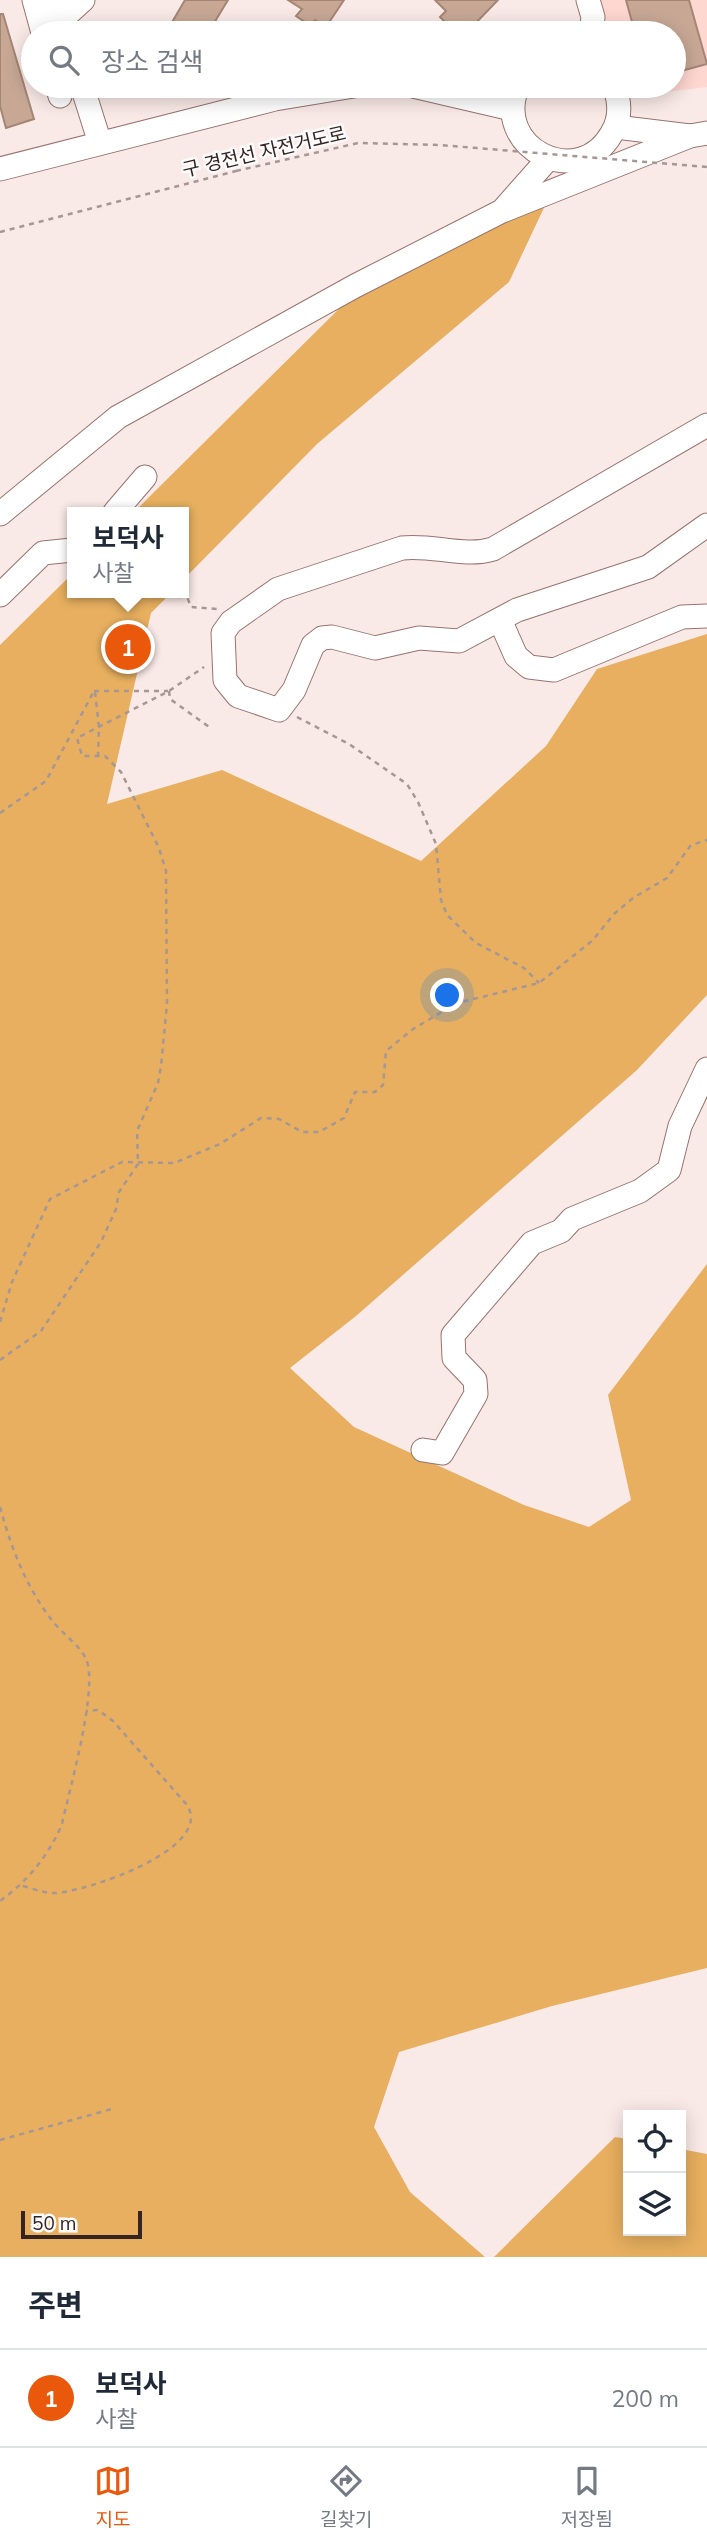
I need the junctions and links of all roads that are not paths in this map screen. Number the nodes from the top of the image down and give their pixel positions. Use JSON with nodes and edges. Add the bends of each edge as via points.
{"nodes":[{"id":1,"x":34,"y":0,"type":"edge"},
{"id":2,"x":83,"y":0,"type":"edge"},
{"id":3,"x":588,"y":0,"type":"edge"},
{"id":4,"x":55,"y":21,"type":"edge"},
{"id":5,"x":57,"y":21,"type":"edge"},
{"id":6,"x":592,"y":21,"type":"edge"},
{"id":7,"x":86,"y":98,"type":"edge"},
{"id":8,"x":281,"y":98,"type":"edge"},
{"id":9,"x":465,"y":98,"type":"edge"},
{"id":10,"x":515,"y":98,"type":"edge"},
{"id":11,"x":616,"y":98,"type":"edge"},
{"id":12,"x":512,"y":109,"type":"junction"},
{"id":13,"x":616,"y":127,"type":"junction"},
{"id":14,"x":699,"y":135,"type":"edge"},
{"id":15,"x":100,"y":143,"type":"junction"},
{"id":16,"x":548,"y":159,"type":"junction"},
{"id":17,"x":0,"y":169,"type":"edge"},
{"id":18,"x":502,"y":211,"type":"junction"},
{"id":19,"x":707,"y":425,"type":"edge"},
{"id":20,"x":145,"y":477,"type":"dead end"},
{"id":21,"x":119,"y":507,"type":"edge"},
{"id":22,"x":0,"y":514,"type":"edge"},
{"id":23,"x":707,"y":525,"type":"edge"},
{"id":24,"x":67,"y":551,"type":"edge"},
{"id":25,"x":0,"y":595,"type":"edge"},
{"id":26,"x":707,"y":616,"type":"edge"},
{"id":27,"x":500,"y":620,"type":"junction"},
{"id":28,"x":707,"y":1069,"type":"edge"},
{"id":29,"x":423,"y":1450,"type":"dead end"}],
"edges":[{"from":1,"to":4,"type":"street"},
{"from":2,"to":5,"type":"street"},
{"from":3,"to":6,"type":"street"},
{"from":7,"to":15,"type":"street"},
{"from":8,"to":15,"type":"street"},
{"from":9,"to":12,"type":"street"},
{"from":10,"to":12,"type":"street"},
{"from":11,"to":13,"type":"street"},
{"from":12,"to":16,"type":"street","via":[[522,138]]},
{"from":13,"to":14,"type":"street"},
{"from":13,"to":16,"type":"street","via":[[596,153],[572,161]]},
{"from":14,"to":18,"type":"street"},
{"from":15,"to":17,"type":"street"},
{"from":16,"to":18,"type":"street"},
{"from":18,"to":22,"type":"street","via":[[118,417]]},
{"from":19,"to":27,"type":"street","via":[[493,549],[402,548],[278,589],[223,633],[225,680],[238,696],[279,710],[294,690],[313,645],[322,638],[376,648],[419,638],[459,641]]},
{"from":20,"to":21,"type":"street"},
{"from":23,"to":27,"type":"street","via":[[648,567],[517,610]]},
{"from":24,"to":25,"type":"street","via":[[43,553]]},
{"from":26,"to":27,"type":"street","via":[[682,617],[554,670],[528,667],[516,656]]},
{"from":28,"to":29,"type":"street","via":[[680,1126],[669,1170],[640,1191],[572,1219],[561,1231],[532,1243],[453,1335],[454,1358],[475,1380],[476,1394],[442,1453]]}]}
